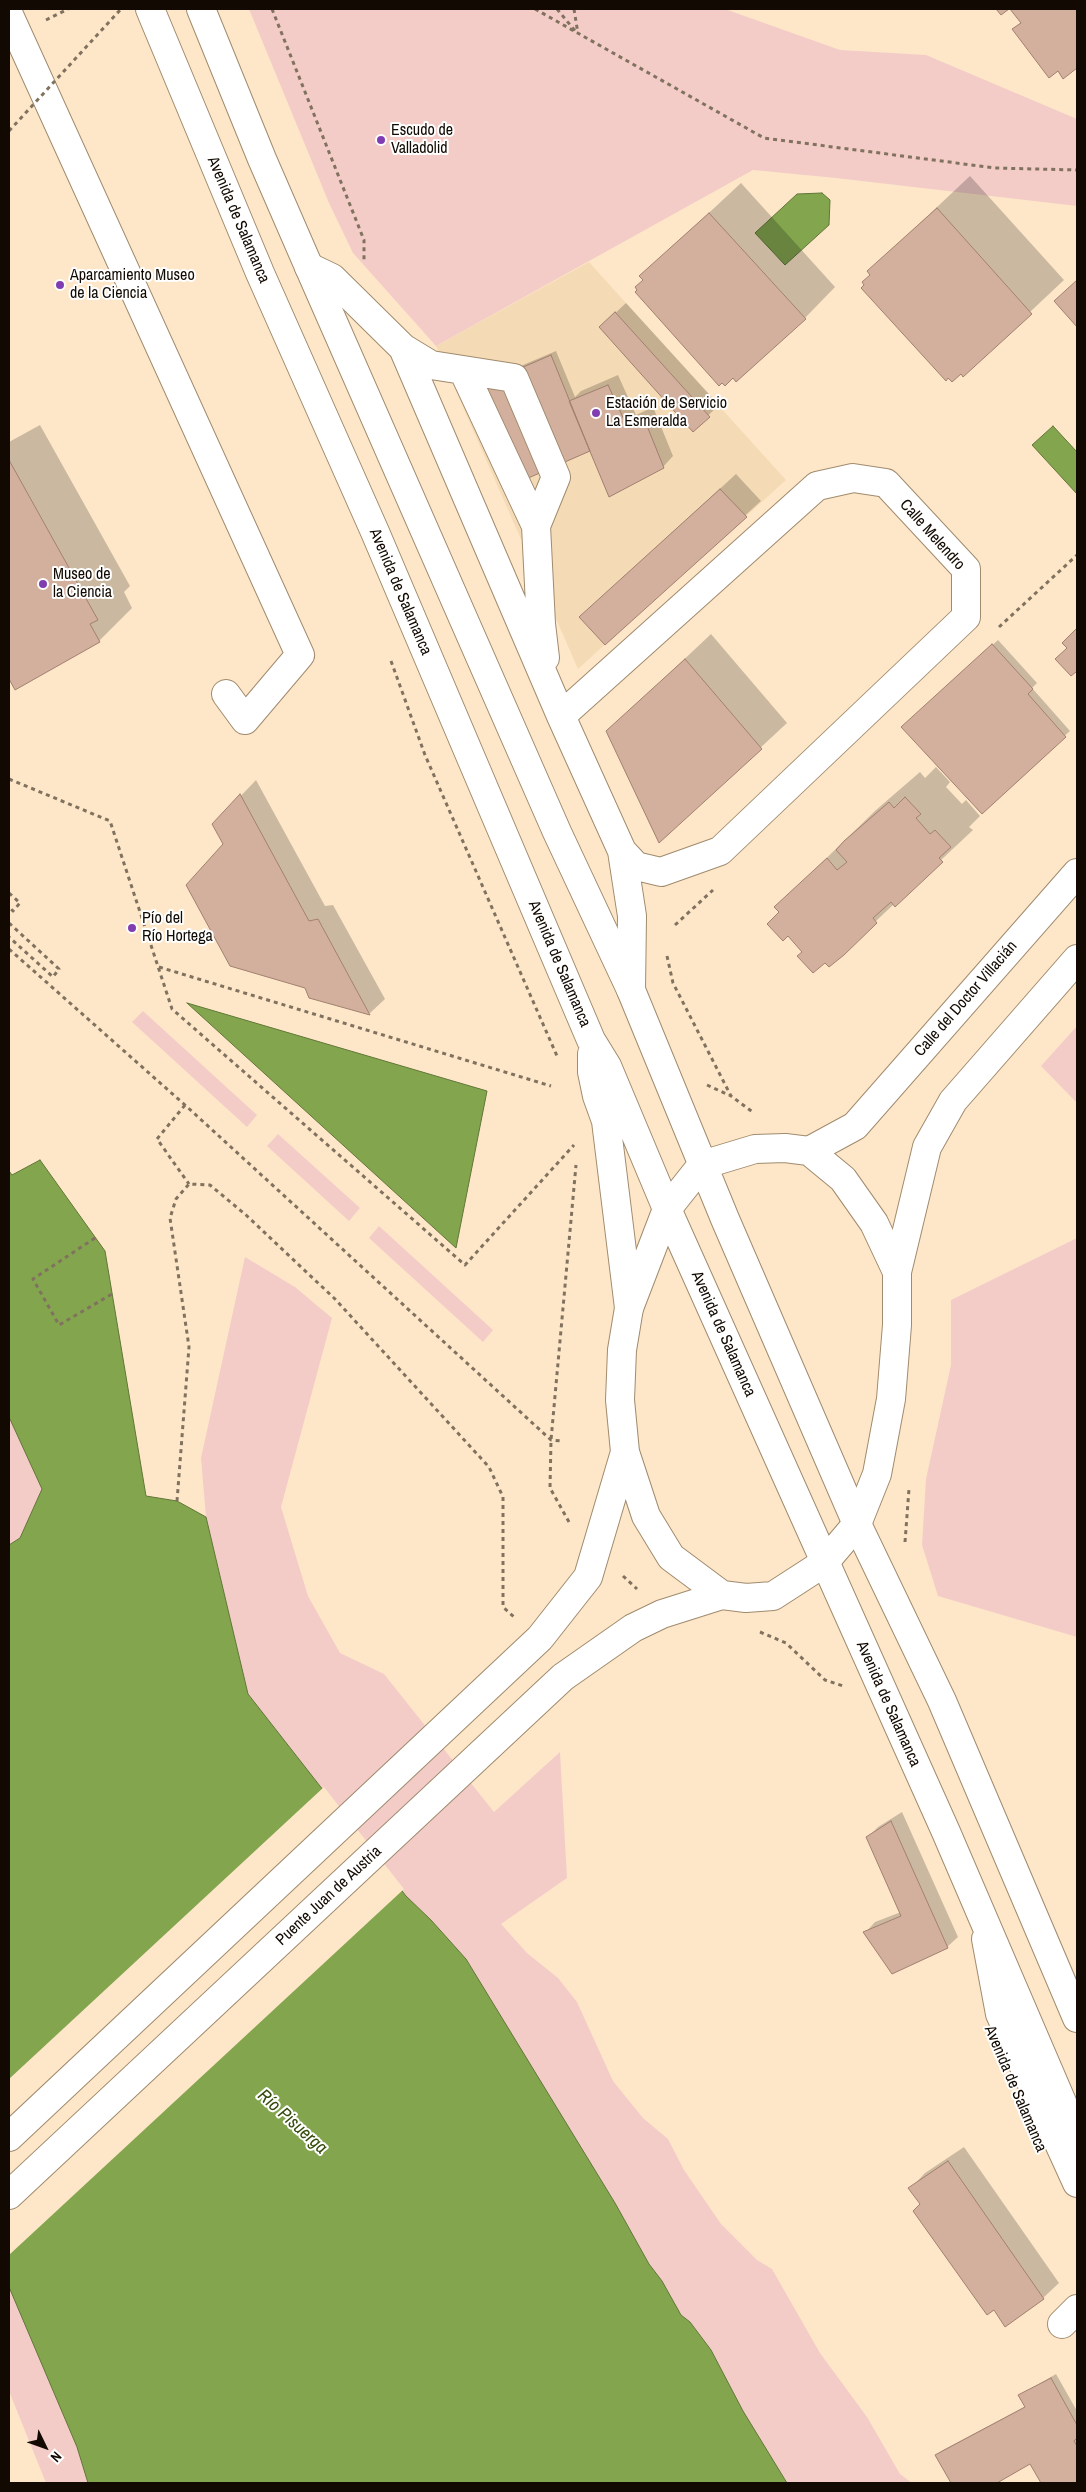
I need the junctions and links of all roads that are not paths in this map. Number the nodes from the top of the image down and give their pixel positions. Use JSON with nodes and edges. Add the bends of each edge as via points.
{"nodes":[{"id":1,"x":150,"y":9,"type":"edge"},
{"id":2,"x":202,"y":9,"type":"edge"},
{"id":3,"x":10,"y":20,"type":"edge"},
{"id":4,"x":309,"y":268,"type":"junction"},
{"id":5,"x":403,"y":348,"type":"junction"},
{"id":6,"x":463,"y":370,"type":"junction"},
{"id":7,"x":536,"y":526,"type":"junction"},
{"id":8,"x":549,"y":689,"type":"junction"},
{"id":9,"x":226,"y":694,"type":"dead end"},
{"id":10,"x":561,"y":716,"type":"junction"},
{"id":11,"x":622,"y":851,"type":"junction"},
{"id":12,"x":1077,"y":873,"type":"edge"},
{"id":13,"x":1077,"y":960,"type":"edge"},
{"id":14,"x":631,"y":990,"type":"junction"},
{"id":15,"x":591,"y":1040,"type":"junction"},
{"id":16,"x":809,"y":1151,"type":"junction"},
{"id":17,"x":702,"y":1165,"type":"junction"},
{"id":18,"x":667,"y":1210,"type":"junction"},
{"id":19,"x":898,"y":1272,"type":"junction"},
{"id":20,"x":629,"y":1308,"type":"junction"},
{"id":21,"x":625,"y":1452,"type":"junction"},
{"id":22,"x":857,"y":1524,"type":"junction"},
{"id":23,"x":824,"y":1564,"type":"junction"},
{"id":24,"x":722,"y":1595,"type":"junction"},
{"id":25,"x":981,"y":1913,"type":"junction"},
{"id":26,"x":1077,"y":2018,"type":"edge"},
{"id":27,"x":9,"y":2137,"type":"edge"},
{"id":28,"x":1077,"y":2137,"type":"edge"},
{"id":29,"x":1077,"y":2183,"type":"edge"},
{"id":30,"x":9,"y":2195,"type":"edge"}],
"edges":[{"from":1,"to":15,"type":"main road","name":"Avenida de Salamanca"},
{"from":2,"to":4,"type":"main road"},
{"from":3,"to":9,"type":"main road","via":[[300,656],[245,720]]},
{"from":4,"to":5,"type":"main road","via":[[332,278]]},
{"from":4,"to":14,"type":"main road","via":[[557,832]]},
{"from":5,"to":6,"type":"main road","via":[[431,365]]},
{"from":5,"to":8,"type":"main road"},
{"from":6,"to":7,"type":"main road"},
{"from":6,"to":7,"type":"main road","via":[[514,378],[556,477]]},
{"from":7,"to":8,"type":"main road","via":[[541,624]]},
{"from":8,"to":10,"type":"main road"},
{"from":10,"to":11,"type":"main road"},
{"from":10,"to":11,"type":"main road","name":"Calle Melendro","via":[[817,486],[853,478],[886,484],[966,568],[966,617],[720,851],[661,872],[636,866]]},
{"from":11,"to":14,"type":"main road","via":[[632,916]]},
{"from":12,"to":16,"type":"main road","name":"Calle del Doctor Villacián","via":[[856,1126]]},
{"from":13,"to":19,"type":"main road","via":[[953,1101],[927,1147]]},
{"from":14,"to":17,"type":"main road"},
{"from":15,"to":18,"type":"main road","name":"Avenida de Salamanca","via":[[607,1066]]},
{"from":15,"to":20,"type":"main road","via":[[592,1072],[606,1120]]},
{"from":16,"to":17,"type":"main road","via":[[755,1149]]},
{"from":16,"to":19,"type":"main road","via":[[843,1179],[874,1223]]},
{"from":17,"to":18,"type":"main road"},
{"from":17,"to":22,"type":"main road"},
{"from":18,"to":20,"type":"main road"},
{"from":18,"to":23,"type":"main road","name":"Avenida de Salamanca"},
{"from":19,"to":22,"type":"main road","via":[[891,1399],[877,1474]]},
{"from":20,"to":21,"type":"main road","via":[[622,1350],[620,1400]]},
{"from":21,"to":24,"type":"main road","via":[[646,1516],[671,1556]]},
{"from":21,"to":27,"type":"main road","via":[[588,1577],[540,1638]]},
{"from":22,"to":23,"type":"main road"},
{"from":22,"to":26,"type":"main road","via":[[949,1718]]},
{"from":23,"to":24,"type":"main road","via":[[773,1596],[746,1598]]},
{"from":23,"to":25,"type":"main road","name":"Avenida de Salamanca"},
{"from":24,"to":30,"type":"main road","name":"Puente Juan de Austria","via":[[662,1614],[633,1628],[564,1677]]},
{"from":25,"to":28,"type":"main road","name":"Avenida de Salamanca"},
{"from":25,"to":29,"type":"main road","name":"Avenida de Salamanca","via":[[1000,2014]]}]}
